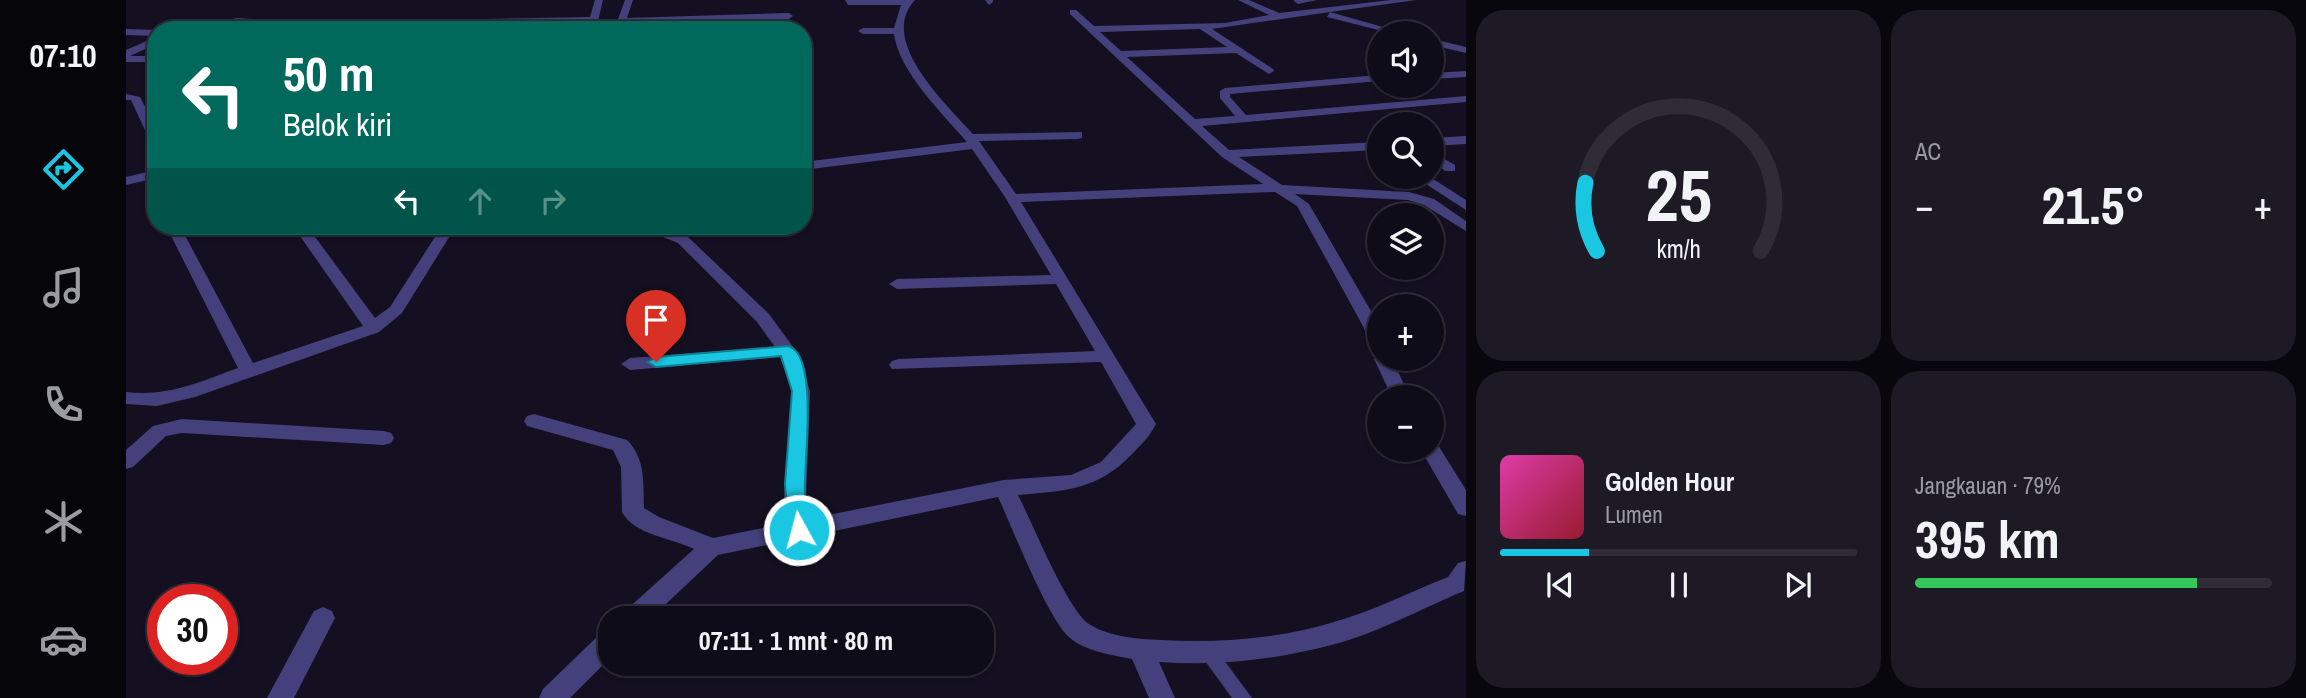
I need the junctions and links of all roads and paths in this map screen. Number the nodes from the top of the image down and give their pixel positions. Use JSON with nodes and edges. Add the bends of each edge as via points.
{"nodes":[{"id":1,"x":599,"y":0,"type":"edge"},
{"id":2,"x":629,"y":0,"type":"edge"},
{"id":3,"x":1242,"y":0,"type":"edge"},
{"id":4,"x":1313,"y":0,"type":"edge"},
{"id":5,"x":1411,"y":0,"type":"edge"},
{"id":6,"x":908,"y":1,"type":"edge"},
{"id":7,"x":1298,"y":1,"type":"edge"},
{"id":8,"x":848,"y":2,"type":"edge"},
{"id":9,"x":1073,"y":12,"type":"dead end"},
{"id":10,"x":1320,"y":12,"type":"junction"},
{"id":11,"x":789,"y":16,"type":"dead end"},
{"id":12,"x":1278,"y":16,"type":"junction"},
{"id":13,"x":593,"y":21,"type":"edge"},
{"id":14,"x":622,"y":21,"type":"edge"},
{"id":15,"x":704,"y":21,"type":"edge"},
{"id":16,"x":1367,"y":24,"type":"edge"},
{"id":17,"x":1203,"y":27,"type":"junction"},
{"id":18,"x":1093,"y":29,"type":"junction"},
{"id":19,"x":898,"y":31,"type":"junction"},
{"id":20,"x":126,"y":32,"type":"edge"},
{"id":21,"x":863,"y":32,"type":"dead end"},
{"id":22,"x":147,"y":33,"type":"edge"},
{"id":23,"x":147,"y":44,"type":"edge"},
{"id":24,"x":1444,"y":45,"type":"edge"},
{"id":25,"x":1240,"y":50,"type":"junction"},
{"id":26,"x":1466,"y":50,"type":"edge"},
{"id":27,"x":126,"y":54,"type":"edge"},
{"id":28,"x":1121,"y":54,"type":"junction"},
{"id":29,"x":126,"y":59,"type":"edge"},
{"id":30,"x":147,"y":59,"type":"edge"},
{"id":31,"x":1269,"y":71,"type":"dead end"},
{"id":32,"x":1466,"y":74,"type":"edge"},
{"id":33,"x":1444,"y":75,"type":"edge"},
{"id":34,"x":1367,"y":79,"type":"edge"},
{"id":35,"x":126,"y":97,"type":"edge"},
{"id":36,"x":1466,"y":99,"type":"edge"},
{"id":37,"x":1243,"y":118,"type":"junction"},
{"id":38,"x":147,"y":122,"type":"edge"},
{"id":39,"x":1194,"y":122,"type":"junction"},
{"id":40,"x":1078,"y":135,"type":"dead end"},
{"id":41,"x":1466,"y":140,"type":"edge"},
{"id":42,"x":972,"y":141,"type":"junction"},
{"id":43,"x":1444,"y":141,"type":"edge"},
{"id":44,"x":1367,"y":147,"type":"edge"},
{"id":45,"x":1226,"y":153,"type":"junction"},
{"id":46,"x":1444,"y":164,"type":"edge"},
{"id":47,"x":812,"y":165,"type":"edge"},
{"id":48,"x":1450,"y":168,"type":"dead end"},
{"id":49,"x":147,"y":176,"type":"edge"},
{"id":50,"x":126,"y":181,"type":"edge"},
{"id":51,"x":1273,"y":188,"type":"junction"},
{"id":52,"x":1440,"y":189,"type":"edge"},
{"id":53,"x":1011,"y":198,"type":"junction"},
{"id":54,"x":1466,"y":206,"type":"edge"},
{"id":55,"x":1466,"y":227,"type":"edge"},
{"id":56,"x":178,"y":235,"type":"edge"},
{"id":57,"x":306,"y":235,"type":"edge"},
{"id":58,"x":438,"y":235,"type":"edge"},
{"id":59,"x":670,"y":235,"type":"edge"},
{"id":60,"x":1059,"y":279,"type":"junction"},
{"id":61,"x":897,"y":284,"type":"dead end"},
{"id":62,"x":1367,"y":319,"type":"edge"},
{"id":63,"x":373,"y":328,"type":"junction"},
{"id":64,"x":788,"y":351,"type":"junction"},
{"id":65,"x":1105,"y":356,"type":"junction"},
{"id":66,"x":630,"y":365,"type":"dead end"},
{"id":67,"x":898,"y":365,"type":"dead end"},
{"id":68,"x":245,"y":367,"type":"junction"},
{"id":69,"x":126,"y":398,"type":"edge"},
{"id":70,"x":534,"y":421,"type":"dead end"},
{"id":71,"x":384,"y":438,"type":"dead end"},
{"id":72,"x":126,"y":462,"type":"edge"},
{"id":73,"x":1438,"y":462,"type":"edge"},
{"id":74,"x":1004,"y":488,"type":"junction"},
{"id":75,"x":1466,"y":508,"type":"edge"},
{"id":76,"x":799,"y":530,"type":"junction"},
{"id":77,"x":711,"y":547,"type":"junction"},
{"id":78,"x":1466,"y":570,"type":"edge"},
{"id":79,"x":647,"y":606,"type":"edge"},
{"id":80,"x":323,"y":618,"type":"dead end"},
{"id":81,"x":1140,"y":650,"type":"junction"},
{"id":82,"x":598,"y":653,"type":"edge"},
{"id":83,"x":1209,"y":654,"type":"junction"},
{"id":84,"x":280,"y":698,"type":"edge"},
{"id":85,"x":552,"y":698,"type":"edge"},
{"id":86,"x":1162,"y":698,"type":"edge"},
{"id":87,"x":1243,"y":698,"type":"edge"}],
"edges":[{"from":1,"to":13,"type":"street"},
{"from":2,"to":14,"type":"street"},
{"from":3,"to":12,"type":"street"},
{"from":4,"to":7,"type":"street"},
{"from":5,"to":10,"type":"street"},
{"from":6,"to":8,"type":"street"},
{"from":6,"to":19,"type":"street"},
{"from":9,"to":18,"type":"street"},
{"from":10,"to":12,"type":"street"},
{"from":10,"to":16,"type":"street"},
{"from":11,"to":15,"type":"street"},
{"from":12,"to":17,"type":"street"},
{"from":17,"to":18,"type":"street"},
{"from":17,"to":25,"type":"street"},
{"from":18,"to":28,"type":"street"},
{"from":19,"to":21,"type":"street"},
{"from":19,"to":42,"type":"street","via":[[914,68]]},
{"from":20,"to":22,"type":"street"},
{"from":23,"to":27,"type":"street"},
{"from":24,"to":26,"type":"street"},
{"from":25,"to":28,"type":"street"},
{"from":25,"to":31,"type":"street"},
{"from":28,"to":39,"type":"street"},
{"from":29,"to":30,"type":"street"},
{"from":32,"to":33,"type":"street"},
{"from":34,"to":37,"type":"street","via":[[1225,91]]},
{"from":35,"to":38,"type":"street","via":[[135,97]]},
{"from":36,"to":37,"type":"street"},
{"from":37,"to":39,"type":"street"},
{"from":39,"to":45,"type":"street"},
{"from":40,"to":42,"type":"street"},
{"from":41,"to":43,"type":"street"},
{"from":42,"to":47,"type":"street"},
{"from":42,"to":53,"type":"street"},
{"from":44,"to":45,"type":"street"},
{"from":45,"to":51,"type":"street"},
{"from":46,"to":48,"type":"street"},
{"from":49,"to":50,"type":"street"},
{"from":51,"to":53,"type":"street"},
{"from":51,"to":55,"type":"street","via":[[1409,196],[1429,202]]},
{"from":51,"to":62,"type":"street","via":[[1308,210]]},
{"from":52,"to":54,"type":"street"},
{"from":53,"to":60,"type":"street"},
{"from":56,"to":68,"type":"street"},
{"from":57,"to":63,"type":"street"},
{"from":58,"to":63,"type":"street","via":[[396,310]]},
{"from":59,"to":64,"type":"street","via":[[701,256],[763,318]]},
{"from":60,"to":61,"type":"street"},
{"from":60,"to":65,"type":"street"},
{"from":63,"to":68,"type":"street"},
{"from":64,"to":66,"type":"street"},
{"from":64,"to":76,"type":"street","via":[[801,391],[795,492]]},
{"from":65,"to":67,"type":"street"},
{"from":65,"to":74,"type":"street","via":[[1143,415],[1146,424],[1142,432],[1095,474],[1074,482]]},
{"from":68,"to":69,"type":"street","via":[[175,397]]},
{"from":70,"to":77,"type":"street","via":[[620,445],[628,451],[631,463],[633,512],[644,521]]},
{"from":71,"to":72,"type":"street","via":[[182,426],[160,432]]},
{"from":73,"to":75,"type":"street"},
{"from":74,"to":76,"type":"street"},
{"from":74,"to":81,"type":"street","via":[[1064,611],[1079,631]]},
{"from":76,"to":77,"type":"street"},
{"from":77,"to":79,"type":"street"},
{"from":78,"to":83,"type":"street","via":[[1457,584],[1336,633]]},
{"from":80,"to":84,"type":"street"},
{"from":81,"to":83,"type":"street"},
{"from":81,"to":86,"type":"street"},
{"from":82,"to":85,"type":"street"},
{"from":83,"to":87,"type":"lane"}]}
